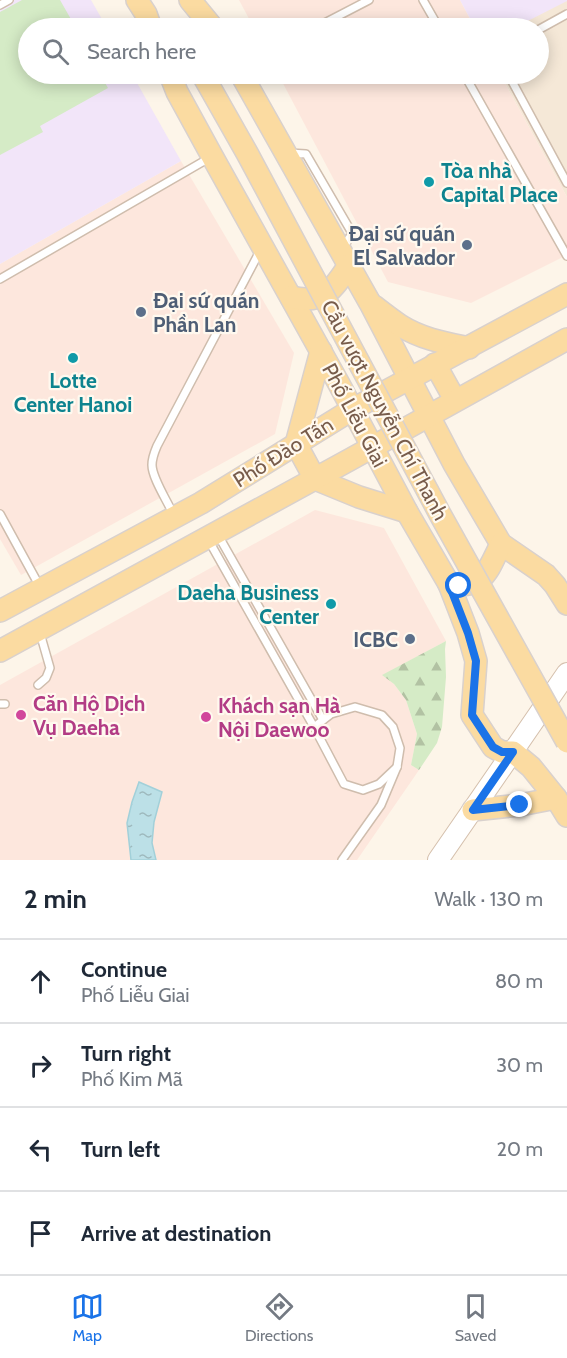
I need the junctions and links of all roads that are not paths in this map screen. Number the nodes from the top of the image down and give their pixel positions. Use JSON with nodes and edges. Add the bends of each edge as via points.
{"nodes":[{"id":1,"x":9,"y":0,"type":"edge"},
{"id":2,"x":184,"y":0,"type":"edge"},
{"id":3,"x":190,"y":0,"type":"edge"},
{"id":4,"x":369,"y":0,"type":"edge"},
{"id":5,"x":423,"y":0,"type":"edge"},
{"id":6,"x":0,"y":5,"type":"edge"},
{"id":7,"x":567,"y":14,"type":"edge"},
{"id":8,"x":189,"y":18,"type":"edge"},
{"id":9,"x":205,"y":18,"type":"edge"},
{"id":10,"x":334,"y":18,"type":"edge"},
{"id":11,"x":433,"y":18,"type":"edge"},
{"id":12,"x":549,"y":24,"type":"edge"},
{"id":13,"x":174,"y":84,"type":"edge"},
{"id":14,"x":209,"y":84,"type":"edge"},
{"id":15,"x":247,"y":84,"type":"edge"},
{"id":16,"x":470,"y":84,"type":"edge"},
{"id":17,"x":514,"y":84,"type":"edge"},
{"id":18,"x":212,"y":156,"type":"junction"},
{"id":19,"x":567,"y":183,"type":"edge"},
{"id":20,"x":263,"y":246,"type":"junction"},
{"id":21,"x":567,"y":256,"type":"edge"},
{"id":22,"x":345,"y":258,"type":"junction"},
{"id":23,"x":0,"y":279,"type":"edge"},
{"id":24,"x":567,"y":294,"type":"edge"},
{"id":25,"x":291,"y":297,"type":"junction"},
{"id":26,"x":370,"y":303,"type":"junction"},
{"id":27,"x":567,"y":339,"type":"edge"},
{"id":28,"x":469,"y":348,"type":"junction"},
{"id":29,"x":321,"y":351,"type":"junction"},
{"id":30,"x":435,"y":364,"type":"junction"},
{"id":31,"x":410,"y":378,"type":"junction"},
{"id":32,"x":455,"y":400,"type":"junction"},
{"id":33,"x":352,"y":409,"type":"junction"},
{"id":34,"x":430,"y":415,"type":"junction"},
{"id":35,"x":296,"y":444,"type":"junction"},
{"id":36,"x":373,"y":446,"type":"junction"},
{"id":37,"x":315,"y":479,"type":"junction"},
{"id":38,"x":407,"y":512,"type":"junction"},
{"id":39,"x":0,"y":514,"type":"edge"},
{"id":40,"x":175,"y":517,"type":"junction"},
{"id":41,"x":212,"y":535,"type":"junction"},
{"id":42,"x":501,"y":544,"type":"junction"},
{"id":43,"x":449,"y":584,"type":"junction"},
{"id":44,"x":41,"y":589,"type":"junction"},
{"id":45,"x":567,"y":604,"type":"edge"},
{"id":46,"x":0,"y":611,"type":"edge"},
{"id":47,"x":39,"y":630,"type":"junction"},
{"id":48,"x":0,"y":651,"type":"edge"},
{"id":49,"x":567,"y":673,"type":"edge"},
{"id":50,"x":38,"y":685,"type":"dead end"},
{"id":51,"x":323,"y":720,"type":"junction"},
{"id":52,"x":314,"y":727,"type":"junction"},
{"id":53,"x":567,"y":742,"type":"edge"},
{"id":54,"x":513,"y":752,"type":"junction"},
{"id":55,"x":397,"y":767,"type":"junction"},
{"id":56,"x":556,"y":798,"type":"junction"},
{"id":57,"x":473,"y":810,"type":"junction"},
{"id":58,"x":567,"y":816,"type":"edge"},
{"id":59,"x":342,"y":860,"type":"edge"},
{"id":60,"x":438,"y":860,"type":"edge"}],
"edges":[{"from":1,"to":6,"type":"lane"},
{"from":2,"to":8,"type":"main road"},
{"from":3,"to":9,"type":"main road"},
{"from":4,"to":10,"type":"lane"},
{"from":5,"to":11,"type":"lane"},
{"from":7,"to":12,"type":"lane"},
{"from":13,"to":18,"type":"main road","name":"Phố Liễu Giai"},
{"from":14,"to":53,"type":"main road","name":"Cầu vượt Nguyễn Chí Thanh","bridge":true},
{"from":15,"to":22,"type":"main road"},
{"from":16,"to":21,"type":"lane"},
{"from":17,"to":19,"type":"lane"},
{"from":18,"to":20,"type":"main road","name":"Phố Liễu Giai"},
{"from":18,"to":23,"type":"lane"},
{"from":20,"to":25,"type":"main road","name":"Phố Liễu Giai"},
{"from":20,"to":40,"type":"lane","via":[[156,446],[154,475]]},
{"from":22,"to":25,"type":"main road","via":[[333,287],[322,297]]},
{"from":22,"to":26,"type":"main road"},
{"from":24,"to":28,"type":"main road","name":"Phố Đào Tấn"},
{"from":25,"to":29,"type":"main road","name":"Phố Liễu Giai"},
{"from":26,"to":28,"type":"main road","via":[[420,335]]},
{"from":26,"to":31,"type":"main road"},
{"from":27,"to":32,"type":"main road","name":"Phố Đào Tấn"},
{"from":28,"to":30,"type":"main road","name":"Phố Đào Tấn"},
{"from":29,"to":33,"type":"main road","name":"Phố Liễu Giai"},
{"from":29,"to":35,"type":"main road"},
{"from":30,"to":31,"type":"main road","name":"Phố Đào Tấn"},
{"from":30,"to":32,"type":"main road"},
{"from":31,"to":33,"type":"main road","name":"Phố Đào Tấn"},
{"from":31,"to":34,"type":"main road"},
{"from":32,"to":34,"type":"main road","name":"Phố Đào Tấn"},
{"from":33,"to":35,"type":"main road","name":"Phố Đào Tấn"},
{"from":33,"to":36,"type":"main road","name":"Phố Liễu Giai"},
{"from":34,"to":36,"type":"main road","name":"Phố Đào Tấn"},
{"from":34,"to":42,"type":"main road"},
{"from":35,"to":37,"type":"main road"},
{"from":35,"to":40,"type":"main road","name":"Phố Đào Tấn"},
{"from":36,"to":37,"type":"main road","name":"Phố Đào Tấn"},
{"from":36,"to":38,"type":"main road","name":"Phố Liễu Giai"},
{"from":37,"to":38,"type":"main road"},
{"from":37,"to":41,"type":"main road","name":"Phố Đào Tấn"},
{"from":38,"to":43,"type":"main road","name":"Phố Liễu Giai"},
{"from":39,"to":44,"type":"lane"},
{"from":40,"to":44,"type":"main road","name":"Phố Đào Tấn"},
{"from":41,"to":47,"type":"main road","name":"Phố Đào Tấn"},
{"from":41,"to":51,"type":"lane"},
{"from":41,"to":52,"type":"lane"},
{"from":42,"to":43,"type":"main road","via":[[486,575],[472,585]]},
{"from":42,"to":45,"type":"main road","via":[[546,575]]},
{"from":43,"to":54,"type":"main road","name":"Phố Liễu Giai","via":[[476,661],[472,715],[493,747]]},
{"from":44,"to":46,"type":"main road","name":"Phố Đào Tấn"},
{"from":47,"to":48,"type":"main road","name":"Phố Đào Tấn"},
{"from":47,"to":50,"type":"lane","via":[[50,668]]},
{"from":49,"to":54,"type":"main road"},
{"from":51,"to":52,"type":"lane"},
{"from":51,"to":55,"type":"lane","via":[[355,707],[382,715],[393,728],[400,748]]},
{"from":52,"to":55,"type":"lane","via":[[344,784],[363,790],[379,784]]},
{"from":54,"to":56,"type":"main road","name":"Phố Liễu Giai","via":[[531,766]]},
{"from":54,"to":57,"type":"main road"},
{"from":55,"to":59,"type":"lane","via":[[381,805]]},
{"from":56,"to":57,"type":"main road"},
{"from":56,"to":58,"type":"main road","name":"Phố Liễu Giai"},
{"from":57,"to":60,"type":"main road"}]}
